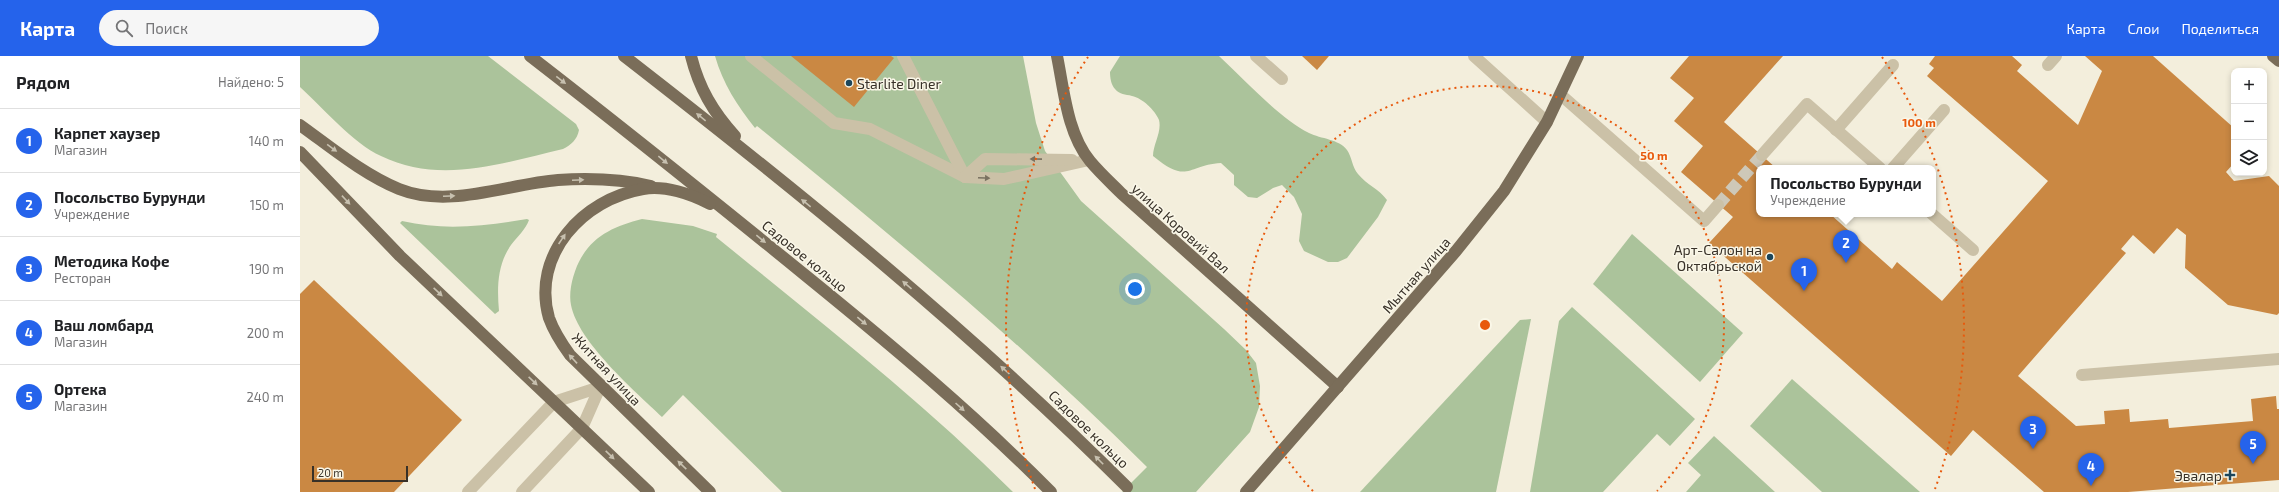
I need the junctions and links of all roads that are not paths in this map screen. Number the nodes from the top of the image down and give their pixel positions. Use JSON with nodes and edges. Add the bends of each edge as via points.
{"nodes":[{"id":1,"x":530,"y":56,"type":"edge"},
{"id":2,"x":624,"y":56,"type":"edge"},
{"id":3,"x":691,"y":56,"type":"edge"},
{"id":4,"x":751,"y":56,"type":"edge"},
{"id":5,"x":903,"y":56,"type":"edge"},
{"id":6,"x":1057,"y":56,"type":"edge"},
{"id":7,"x":1256,"y":56,"type":"edge"},
{"id":8,"x":1474,"y":56,"type":"edge"},
{"id":9,"x":1578,"y":56,"type":"edge"},
{"id":10,"x":2273,"y":56,"type":"edge"},
{"id":11,"x":2279,"y":61,"type":"edge"},
{"id":12,"x":1893,"y":65,"type":"dead end"},
{"id":13,"x":1282,"y":79,"type":"dead end"},
{"id":14,"x":1561,"y":95,"type":"junction"},
{"id":15,"x":1944,"y":110,"type":"dead end"},
{"id":16,"x":1547,"y":122,"type":"junction"},
{"id":17,"x":300,"y":125,"type":"edge"},
{"id":18,"x":1836,"y":130,"type":"junction"},
{"id":19,"x":300,"y":152,"type":"edge"},
{"id":20,"x":1762,"y":155,"type":"tunnel mouth"},
{"id":21,"x":1089,"y":160,"type":"junction"},
{"id":22,"x":1877,"y":165,"type":"edge"},
{"id":23,"x":1896,"y":165,"type":"edge"},
{"id":24,"x":764,"y":168,"type":"junction"},
{"id":25,"x":964,"y":177,"type":"junction"},
{"id":26,"x":675,"y":190,"type":"junction"},
{"id":27,"x":1718,"y":205,"type":"tunnel mouth"},
{"id":28,"x":731,"y":214,"type":"junction"},
{"id":29,"x":1935,"y":217,"type":"edge"},
{"id":30,"x":1973,"y":250,"type":"dead end"},
{"id":31,"x":2279,"y":358,"type":"edge"},
{"id":32,"x":2082,"y":375,"type":"dead end"},
{"id":33,"x":600,"y":387,"type":"junction"},
{"id":34,"x":1338,"y":387,"type":"junction"},
{"id":35,"x":554,"y":402,"type":"junction"},
{"id":36,"x":582,"y":428,"type":"junction"},
{"id":37,"x":1127,"y":487,"type":"dead end"},
{"id":38,"x":468,"y":492,"type":"edge"},
{"id":39,"x":522,"y":492,"type":"edge"},
{"id":40,"x":649,"y":492,"type":"edge"},
{"id":41,"x":710,"y":492,"type":"edge"},
{"id":42,"x":1051,"y":492,"type":"edge"},
{"id":43,"x":1246,"y":492,"type":"edge"}],
"edges":[{"from":1,"to":28,"type":"main road","name":"Садовое кольцо","one_way":true},
{"from":24,"to":2,"type":"main road","name":"Садовое кольцо","one_way":true},
{"from":3,"to":24,"type":"main road","via":[[698,81],[721,122]]},
{"from":4,"to":25,"type":"lane","via":[[834,123],[870,129]]},
{"from":5,"to":25,"type":"lane"},
{"from":6,"to":21,"type":"main road","name":"улица Коровий Вал","via":[[1066,105],[1076,136]]},
{"from":7,"to":13,"type":"lane"},
{"from":8,"to":16,"type":"lane"},
{"from":9,"to":14,"type":"main road","name":"Мытная улица"},
{"from":10,"to":11,"type":"main road"},
{"from":12,"to":18,"type":"lane"},
{"from":14,"to":16,"type":"main road","name":"Мытная улица"},
{"from":14,"to":27,"type":"lane","via":[[1704,221]]},
{"from":15,"to":23,"type":"lane"},
{"from":16,"to":34,"type":"main road","name":"Мытная улица","via":[[1495,203]]},
{"from":17,"to":26,"type":"main road","one_way":true,"via":[[368,174],[400,190],[434,196],[469,194],[557,180],[589,179],[634,182]]},
{"from":18,"to":20,"type":"lane","via":[[1807,104]]},
{"from":18,"to":22,"type":"lane"},
{"from":19,"to":35,"type":"main road","one_way":true,"via":[[400,256]]},
{"from":25,"to":21,"type":"lane","one_way":true,"via":[[1004,180]]},
{"from":21,"to":25,"type":"lane","one_way":true,"via":[[985,159]]},
{"from":21,"to":34,"type":"main road","name":"улица Коровий Вал","via":[[1128,200]]},
{"from":37,"to":24,"type":"main road","name":"Садовое кольцо","one_way":true,"via":[[1060,420],[988,355],[904,282]]},
{"from":26,"to":28,"type":"main road","name":"Житная улица"},
{"from":33,"to":26,"type":"main road","name":"Житная улица","one_way":true,"via":[[570,355],[557,336],[549,317],[546,295],[552,256],[561,238],[596,206],[644,188]]},
{"from":28,"to":42,"type":"main road","name":"Садовое кольцо","one_way":true,"via":[[950,398]]},
{"from":29,"to":30,"type":"lane"},
{"from":31,"to":32,"type":"lane"},
{"from":33,"to":35,"type":"lane"},
{"from":33,"to":36,"type":"lane"},
{"from":41,"to":33,"type":"main road","name":"Житная улица","one_way":true},
{"from":34,"to":43,"type":"main road","name":"Мытная улица"},
{"from":35,"to":36,"type":"main road"},
{"from":35,"to":38,"type":"lane"},
{"from":36,"to":39,"type":"lane"},
{"from":36,"to":40,"type":"main road","one_way":true}]}
